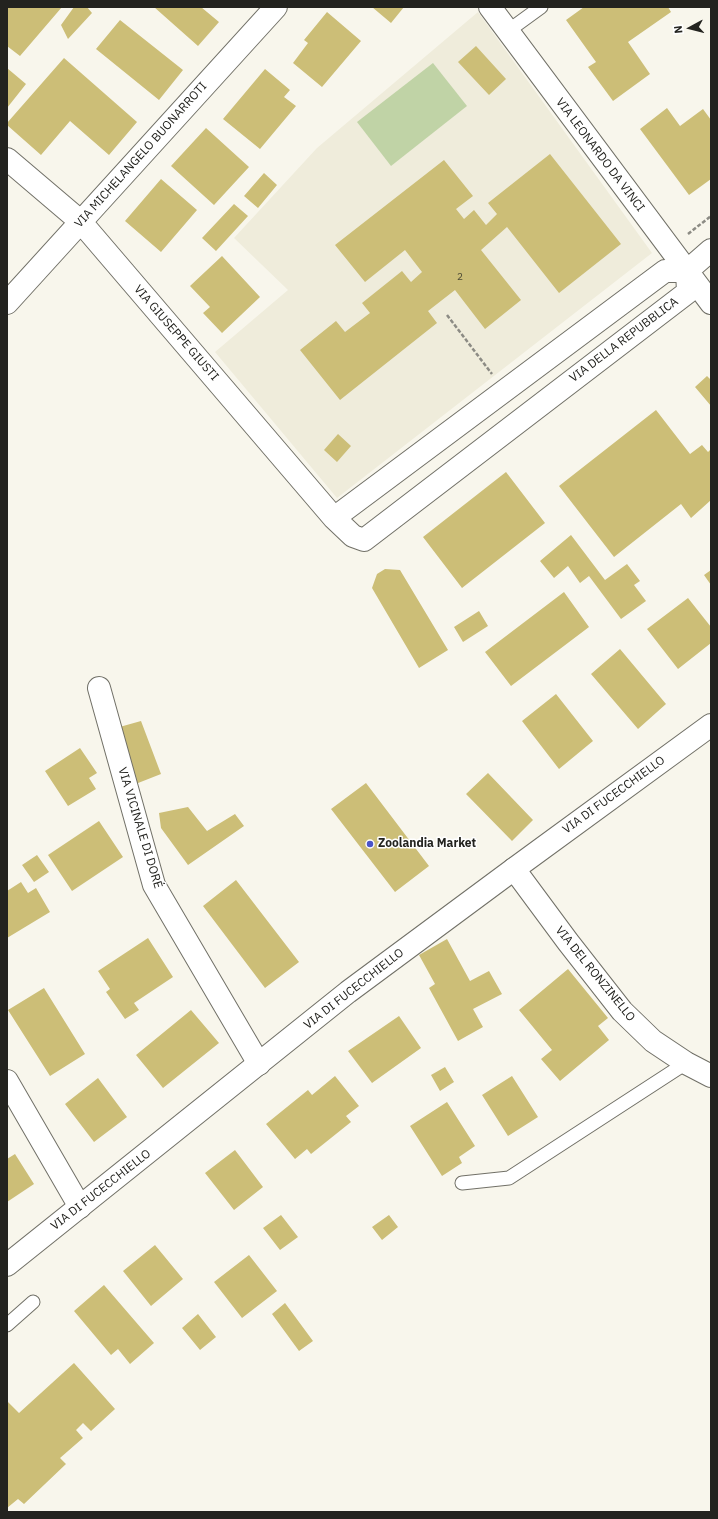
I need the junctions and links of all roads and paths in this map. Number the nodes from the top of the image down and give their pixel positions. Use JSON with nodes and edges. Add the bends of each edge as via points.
{"nodes":[{"id":1,"x":276,"y":7,"type":"edge"},
{"id":2,"x":490,"y":7,"type":"edge"},
{"id":3,"x":541,"y":7,"type":"edge"},
{"id":4,"x":508,"y":31,"type":"junction"},
{"id":5,"x":7,"y":159,"type":"edge"},
{"id":6,"x":80,"y":221,"type":"junction"},
{"id":7,"x":711,"y":250,"type":"edge"},
{"id":8,"x":687,"y":271,"type":"junction"},
{"id":9,"x":7,"y":303,"type":"edge"},
{"id":10,"x":711,"y":303,"type":"edge"},
{"id":11,"x":447,"y":315,"type":"dead end"},
{"id":12,"x":494,"y":376,"type":"dead end"},
{"id":13,"x":334,"y":518,"type":"junction"},
{"id":14,"x":98,"y":688,"type":"dead end"},
{"id":15,"x":711,"y":725,"type":"edge"},
{"id":16,"x":514,"y":869,"type":"junction"},
{"id":17,"x":686,"y":1063,"type":"junction"},
{"id":18,"x":259,"y":1064,"type":"junction"},
{"id":19,"x":711,"y":1076,"type":"edge"},
{"id":20,"x":7,"y":1081,"type":"edge"},
{"id":21,"x":462,"y":1183,"type":"dead end"},
{"id":22,"x":80,"y":1207,"type":"junction"},
{"id":23,"x":7,"y":1265,"type":"edge"},
{"id":24,"x":33,"y":1302,"type":"dead end"},
{"id":25,"x":7,"y":1325,"type":"edge"}],
"edges":[{"from":1,"to":6,"type":"street","name":"VIA MICHELANGELO BUONARROTI"},
{"from":2,"to":4,"type":"street","name":"VIA LEONARDO DA VINCI"},
{"from":3,"to":4,"type":"lane"},
{"from":4,"to":8,"type":"street","name":"VIA LEONARDO DA VINCI"},
{"from":5,"to":6,"type":"street","name":"VIA GIUSEPPE GIUSTI"},
{"from":6,"to":9,"type":"street","name":"VIA MICHELANGELO BUONARROTI"},
{"from":6,"to":13,"type":"street","name":"VIA GIUSEPPE GIUSTI"},
{"from":7,"to":8,"type":"street"},
{"from":8,"to":10,"type":"street","name":"VIA LEONARDO DA VINCI"},
{"from":8,"to":13,"type":"street","via":[[665,271]]},
{"from":8,"to":13,"type":"street","name":"VIA DELLA REPUBBLICA","via":[[688,292],[364,540],[353,536]]},
{"from":11,"to":12,"type":"path"},
{"from":14,"to":18,"type":"street","name":"VIA VICINALE DI DORÉ","via":[[154,885]]},
{"from":15,"to":16,"type":"street","name":"VIA DI FUCECCHIELLO"},
{"from":16,"to":17,"type":"street","name":"VIA DEL RONZINELLO","via":[[622,1012],[653,1041]]},
{"from":16,"to":18,"type":"street","name":"VIA DI FUCECCHIELLO","via":[[348,992]]},
{"from":17,"to":19,"type":"street","name":"VIA DEL RONZINELLO"},
{"from":17,"to":21,"type":"lane","via":[[509,1178]]},
{"from":18,"to":22,"type":"street","name":"VIA DI FUCECCHIELLO"},
{"from":20,"to":22,"type":"street"},
{"from":22,"to":23,"type":"street","name":"VIA DI FUCECCHIELLO"},
{"from":24,"to":25,"type":"lane"}]}
